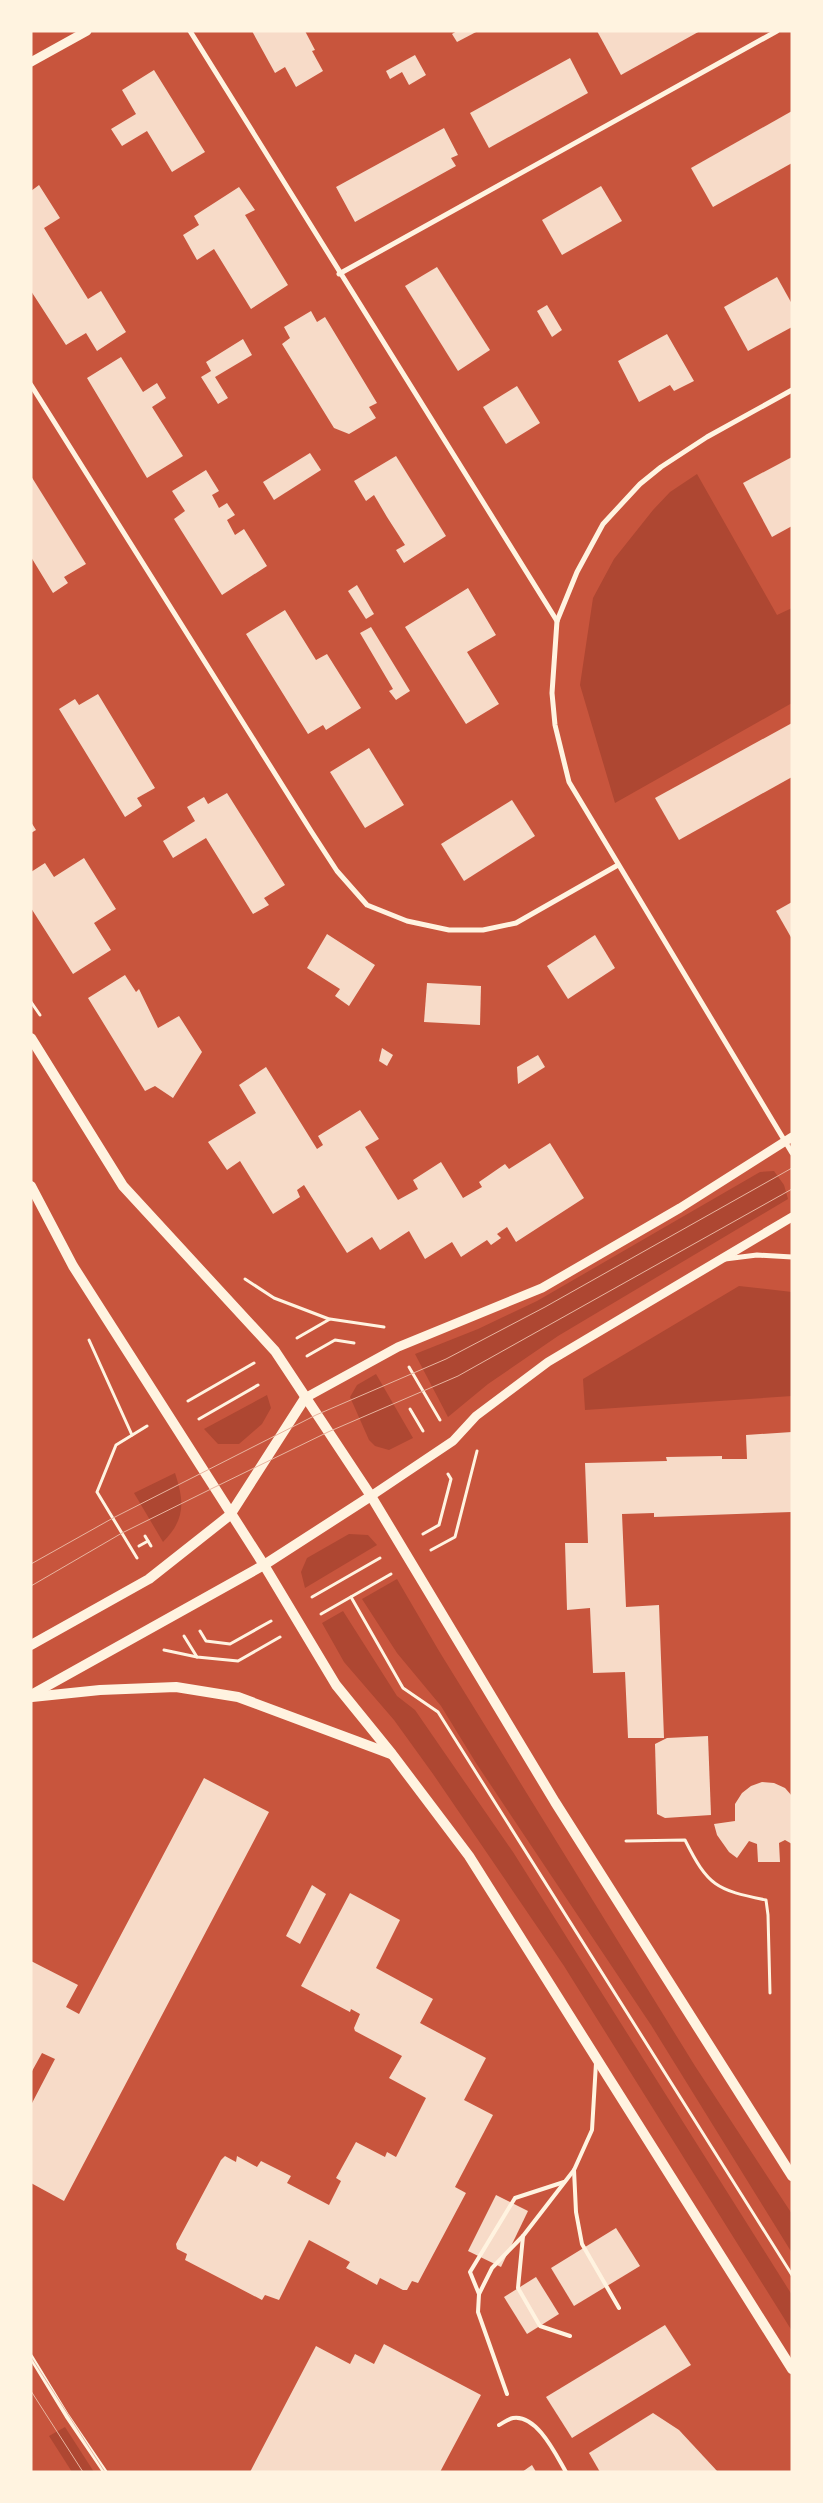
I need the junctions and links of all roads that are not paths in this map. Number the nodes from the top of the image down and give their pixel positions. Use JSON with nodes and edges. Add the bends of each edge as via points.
{"nodes":[{"id":1,"x":87,"y":31,"type":"edge"},
{"id":2,"x":190,"y":31,"type":"edge"},
{"id":3,"x":777,"y":31,"type":"edge"},
{"id":4,"x":31,"y":62,"type":"edge"},
{"id":5,"x":339,"y":274,"type":"junction"},
{"id":6,"x":31,"y":385,"type":"edge"},
{"id":7,"x":792,"y":390,"type":"edge"},
{"id":8,"x":557,"y":621,"type":"junction"},
{"id":9,"x":618,"y":865,"type":"junction"},
{"id":10,"x":31,"y":1038,"type":"edge"},
{"id":11,"x":788,"y":1140,"type":"edge"},
{"id":12,"x":792,"y":1153,"type":"edge"},
{"id":13,"x":31,"y":1186,"type":"edge"},
{"id":14,"x":792,"y":1217,"type":"edge"},
{"id":15,"x":792,"y":1257,"type":"edge"},
{"id":16,"x":717,"y":1260,"type":"junction"},
{"id":17,"x":305,"y":1398,"type":"junction"},
{"id":18,"x":371,"y":1496,"type":"junction"},
{"id":19,"x":230,"y":1515,"type":"junction"},
{"id":20,"x":264,"y":1565,"type":"junction"},
{"id":21,"x":31,"y":1645,"type":"edge"},
{"id":22,"x":31,"y":1696,"type":"edge"},
{"id":23,"x":392,"y":1754,"type":"junction"},
{"id":24,"x":596,"y":2059,"type":"junction"},
{"id":25,"x":574,"y":2170,"type":"junction"},
{"id":26,"x":792,"y":2176,"type":"edge"},
{"id":27,"x":564,"y":2182,"type":"junction"},
{"id":28,"x":523,"y":2236,"type":"junction"},
{"id":29,"x":479,"y":2294,"type":"junction"},
{"id":30,"x":619,"y":2308,"type":"dead end"},
{"id":31,"x":570,"y":2336,"type":"dead end"},
{"id":32,"x":31,"y":2357,"type":"edge"},
{"id":33,"x":792,"y":2370,"type":"edge"},
{"id":34,"x":508,"y":2394,"type":"dead end"},
{"id":35,"x":498,"y":2425,"type":"dead end"},
{"id":36,"x":105,"y":2472,"type":"edge"},
{"id":37,"x":566,"y":2472,"type":"edge"}],
"edges":[{"from":1,"to":4,"type":"street"},
{"from":2,"to":5,"type":"street"},
{"from":3,"to":5,"type":"street"},
{"from":5,"to":8,"type":"street"},
{"from":6,"to":9,"type":"street","via":[[316,839],[337,871],[367,905],[407,921],[434,927],[466,930],[499,927],[516,923]]},
{"from":7,"to":8,"type":"street","via":[[691,446],[640,484],[603,524],[577,572]]},
{"from":8,"to":9,"type":"street","via":[[552,693],[555,725],[569,782]]},
{"from":9,"to":11,"type":"street"},
{"from":10,"to":17,"type":"main road","via":[[123,1186],[263,1336]]},
{"from":11,"to":12,"type":"street"},
{"from":11,"to":17,"type":"street","via":[[551,1283],[398,1347]]},
{"from":13,"to":19,"type":"main road","via":[[73,1266]]},
{"from":14,"to":16,"type":"street"},
{"from":15,"to":16,"type":"street","via":[[757,1255]]},
{"from":16,"to":18,"type":"street","via":[[548,1362],[476,1416],[453,1441]]},
{"from":17,"to":18,"type":"main road"},
{"from":17,"to":19,"type":"main road"},
{"from":18,"to":20,"type":"main road"},
{"from":18,"to":26,"type":"main road","via":[[555,1802]]},
{"from":19,"to":20,"type":"main road"},
{"from":19,"to":21,"type":"main road","via":[[149,1578]]},
{"from":20,"to":22,"type":"main road"},
{"from":20,"to":23,"type":"main road","via":[[336,1685]]},
{"from":22,"to":23,"type":"main road","via":[[176,1687],[213,1692],[238,1697]]},
{"from":23,"to":24,"type":"main road","via":[[469,1856]]},
{"from":24,"to":25,"type":"lane","via":[[592,2130]]},
{"from":24,"to":33,"type":"main road"},
{"from":25,"to":27,"type":"lane"},
{"from":25,"to":30,"type":"lane","via":[[576,2212],[582,2244]]},
{"from":27,"to":28,"type":"lane"},
{"from":27,"to":29,"type":"lane","via":[[515,2198],[470,2272]]},
{"from":28,"to":29,"type":"lane","via":[[492,2268]]},
{"from":28,"to":31,"type":"lane","via":[[518,2288],[540,2326]]},
{"from":29,"to":34,"type":"lane","via":[[478,2312]]},
{"from":32,"to":36,"type":"street"},
{"from":35,"to":37,"type":"lane","via":[[513,2418],[526,2419],[539,2429]]}]}
